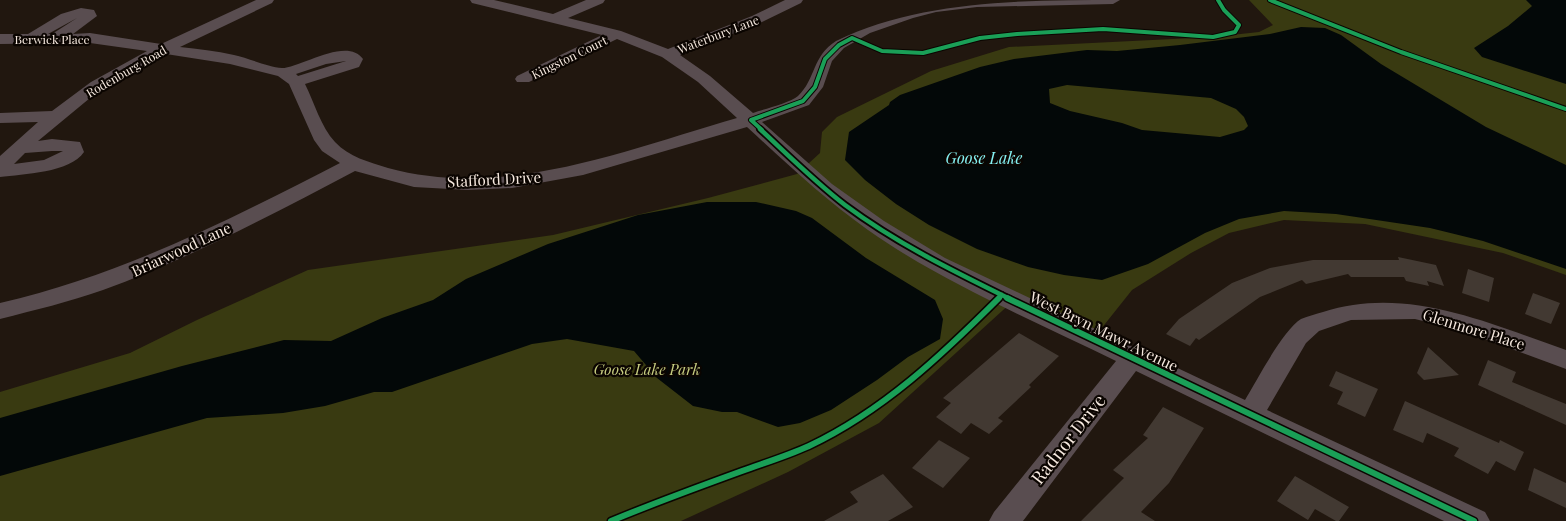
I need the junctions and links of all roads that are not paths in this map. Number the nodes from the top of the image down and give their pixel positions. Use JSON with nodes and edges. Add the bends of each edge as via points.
{"nodes":[{"id":1,"x":267,"y":0,"type":"edge"},
{"id":2,"x":477,"y":0,"type":"edge"},
{"id":3,"x":598,"y":0,"type":"edge"},
{"id":4,"x":796,"y":0,"type":"edge"},
{"id":5,"x":1113,"y":0,"type":"edge"},
{"id":6,"x":556,"y":18,"type":"junction"},
{"id":7,"x":616,"y":34,"type":"junction"},
{"id":8,"x":32,"y":38,"type":"junction"},
{"id":9,"x":56,"y":38,"type":"junction"},
{"id":10,"x":0,"y":39,"type":"edge"},
{"id":11,"x":164,"y":50,"type":"junction"},
{"id":12,"x":668,"y":54,"type":"junction"},
{"id":13,"x":523,"y":80,"type":"dead end"},
{"id":14,"x":54,"y":116,"type":"junction"},
{"id":15,"x":0,"y":118,"type":"edge"},
{"id":16,"x":751,"y":120,"type":"junction"},
{"id":17,"x":19,"y":148,"type":"junction"},
{"id":18,"x":353,"y":164,"type":"junction"},
{"id":19,"x":0,"y":166,"type":"edge"},
{"id":20,"x":0,"y":171,"type":"edge"},
{"id":21,"x":0,"y":311,"type":"edge"},
{"id":22,"x":1132,"y":358,"type":"junction"},
{"id":23,"x":1566,"y":360,"type":"edge"},
{"id":24,"x":1250,"y":414,"type":"junction"},
{"id":25,"x":1438,"y":513,"type":"edge"},
{"id":26,"x":1005,"y":521,"type":"edge"},
{"id":27,"x":1474,"y":521,"type":"edge"}],
"edges":[{"from":1,"to":11,"type":"street","name":"Rodenburg Road"},
{"from":2,"to":6,"type":"street","name":"West Bryn Mawr Avenue"},
{"from":3,"to":6,"type":"street"},
{"from":4,"to":12,"type":"street","name":"Waterbury Lane"},
{"from":5,"to":16,"type":"street","name":"Stafford Drive","via":[[977,3],[908,15],[865,30],[839,45],[825,59],[815,87],[804,101]]},
{"from":6,"to":7,"type":"street","name":"West Bryn Mawr Avenue"},
{"from":7,"to":12,"type":"street","name":"West Bryn Mawr Avenue"},
{"from":7,"to":13,"type":"street","name":"Kingston Court"},
{"from":8,"to":9,"type":"street","name":"Berwick Place"},
{"from":8,"to":9,"type":"street","via":[[68,15],[89,13],[90,16]]},
{"from":8,"to":10,"type":"street","name":"Berwick Place"},
{"from":9,"to":11,"type":"street","name":"Berwick Place","via":[[90,38]]},
{"from":11,"to":14,"type":"street","name":"Rodenburg Road","via":[[98,85]]},
{"from":11,"to":18,"type":"street","name":"Stafford Drive","via":[[230,59],[290,78],[320,136],[329,148]]},
{"from":12,"to":16,"type":"street","name":"West Bryn Mawr Avenue","via":[[704,79]]},
{"from":14,"to":15,"type":"street"},
{"from":14,"to":17,"type":"street","name":"Rodenburg Road"},
{"from":16,"to":18,"type":"street","name":"Stafford Drive","via":[[576,171],[512,182],[468,184],[414,180]]},
{"from":16,"to":22,"type":"street","name":"West Bryn Mawr Avenue","via":[[824,188],[876,226],[937,263]]},
{"from":17,"to":19,"type":"street","name":"Rodenburg Road"},
{"from":17,"to":20,"type":"street","via":[[63,145],[73,146],[75,152],[64,160],[41,166]]},
{"from":18,"to":21,"type":"street","name":"Briarwood Lane","via":[[186,250],[64,295]]},
{"from":22,"to":24,"type":"street","name":"West Bryn Mawr Avenue"},
{"from":22,"to":26,"type":"street","name":"Radnor Drive"},
{"from":23,"to":24,"type":"street","name":"Glenmore Place","via":[[1470,325],[1415,311],[1349,312],[1310,326],[1297,337]]},
{"from":24,"to":25,"type":"street","name":"West Bryn Mawr Avenue"},
{"from":25,"to":27,"type":"street","name":"West Bryn Mawr Avenue"}]}
